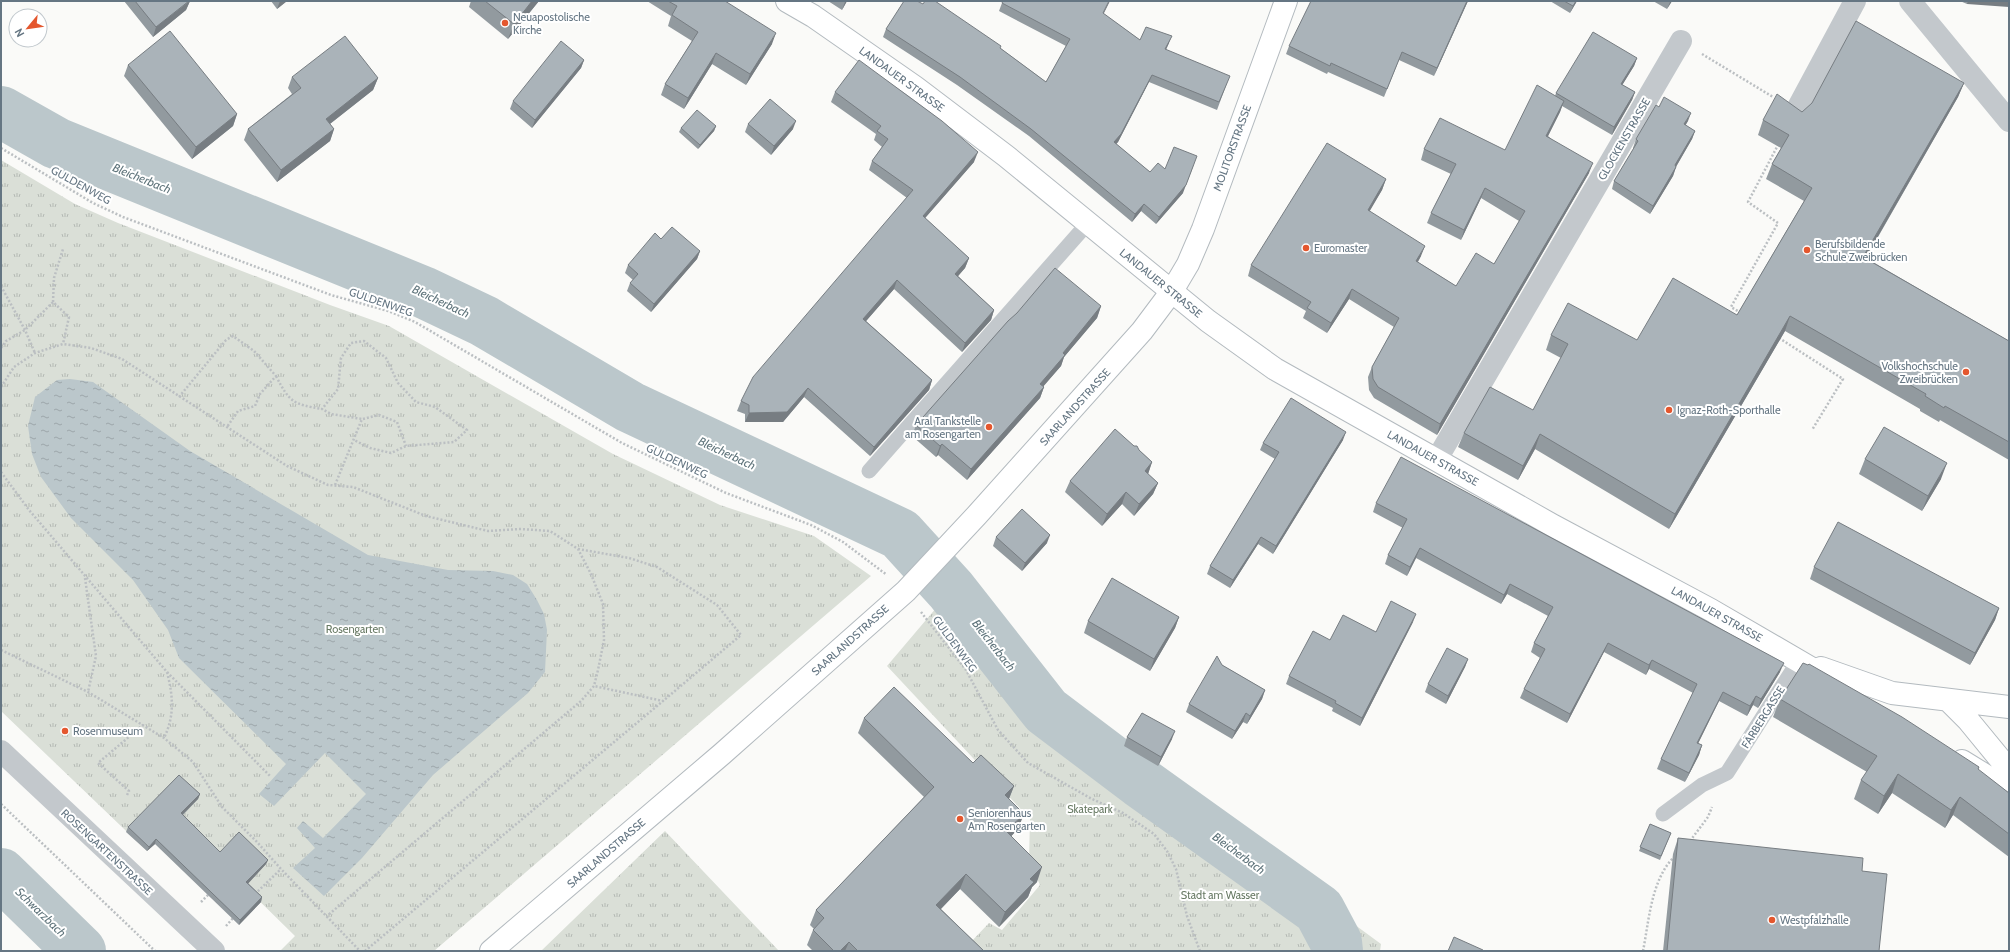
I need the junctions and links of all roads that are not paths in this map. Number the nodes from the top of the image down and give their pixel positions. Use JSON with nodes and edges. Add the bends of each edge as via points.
{"nodes":[{"id":1,"x":787,"y":1,"type":"edge"},
{"id":2,"x":1286,"y":1,"type":"edge"},
{"id":3,"x":1855,"y":1,"type":"edge"},
{"id":4,"x":1920,"y":6,"type":"edge"},
{"id":5,"x":1681,"y":41,"type":"road end"},
{"id":6,"x":1796,"y":111,"type":"edge"},
{"id":7,"x":2009,"y":121,"type":"edge"},
{"id":8,"x":1088,"y":223,"type":"junction"},
{"id":9,"x":1172,"y":291,"type":"junction"},
{"id":10,"x":1437,"y":459,"type":"junction"},
{"id":11,"x":869,"y":472,"type":"dead end"},
{"id":12,"x":1799,"y":660,"type":"junction"},
{"id":13,"x":1948,"y":700,"type":"junction"},
{"id":14,"x":2009,"y":707,"type":"edge"},
{"id":15,"x":1880,"y":710,"type":"edge"},
{"id":16,"x":1,"y":751,"type":"edge"},
{"id":17,"x":1948,"y":752,"type":"edge"},
{"id":18,"x":2009,"y":770,"type":"edge"},
{"id":19,"x":2009,"y":790,"type":"edge"},
{"id":20,"x":1663,"y":814,"type":"dead end"},
{"id":21,"x":211,"y":948,"type":"edge"},
{"id":22,"x":491,"y":951,"type":"edge"}],
"edges":[{"from":1,"to":8,"type":"main road","name":"LANDAUER STRASSE","via":[[813,16],[915,87]]},
{"from":2,"to":9,"type":"main road","name":"MOLITORSTRASSE","via":[[1202,229],[1188,264]]},
{"from":3,"to":6,"type":"street"},
{"from":4,"to":7,"type":"street"},
{"from":5,"to":10,"type":"street","name":"GLOCKENSTRASSE"},
{"from":8,"to":9,"type":"main road","name":"LANDAUER STRASSE"},
{"from":8,"to":11,"type":"lane"},
{"from":9,"to":10,"type":"main road","name":"LANDAUER STRASSE","via":[[1208,321],[1275,369]]},
{"from":9,"to":22,"type":"main road","name":"SAARLANDSTRASSE","via":[[1142,331],[912,584],[722,754]]},
{"from":10,"to":12,"type":"main road","name":"LANDAUER STRASSE"},
{"from":12,"to":13,"type":"main road","name":"LANDAUER STRASSE","via":[[1892,693]]},
{"from":12,"to":15,"type":"main road","name":"LANDAUER STRASSE"},
{"from":12,"to":20,"type":"lane","name":"FÄRBERGASSE","via":[[1727,773],[1702,785]]},
{"from":13,"to":14,"type":"main road","name":"LANDAUER STRASSE"},
{"from":13,"to":18,"type":"main road"},
{"from":16,"to":21,"type":"street","name":"ROSENGARTENSTRASSE"},
{"from":17,"to":19,"type":"main road"}]}
